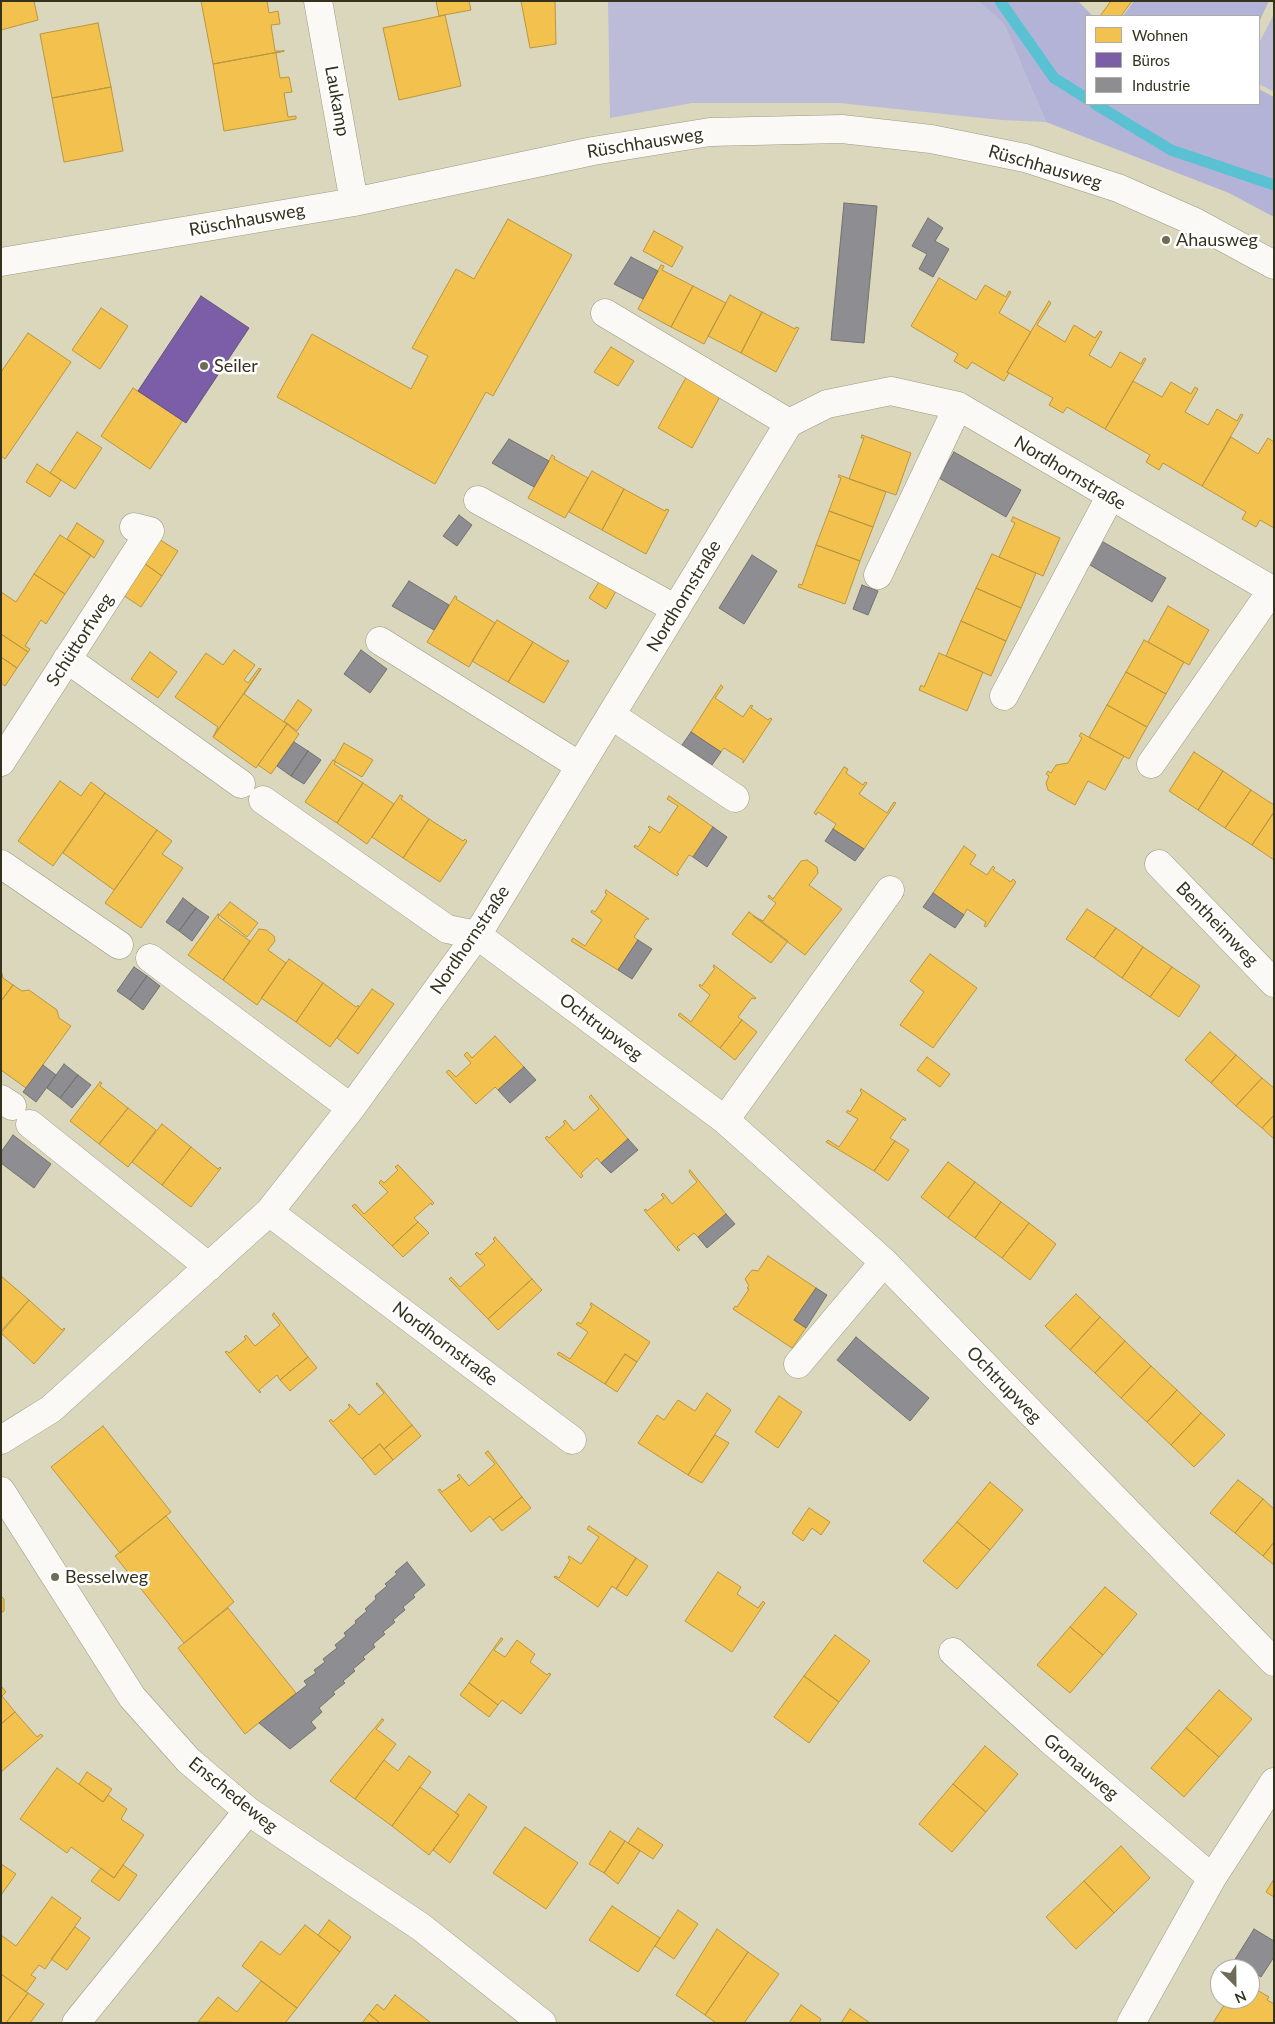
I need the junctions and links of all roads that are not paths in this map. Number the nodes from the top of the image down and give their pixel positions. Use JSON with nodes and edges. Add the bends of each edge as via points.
{"nodes":[{"id":1,"x":318,"y":1,"type":"edge"},
{"id":2,"x":354,"y":202,"type":"junction"},
{"id":3,"x":1,"y":262,"type":"edge"},
{"id":4,"x":1274,"y":264,"type":"edge"},
{"id":5,"x":605,"y":313,"type":"dead end"},
{"id":6,"x":958,"y":406,"type":"junction"},
{"id":7,"x":789,"y":423,"type":"junction"},
{"id":8,"x":1110,"y":497,"type":"junction"},
{"id":9,"x":478,"y":500,"type":"dead end"},
{"id":10,"x":134,"y":527,"type":"dead end"},
{"id":11,"x":878,"y":575,"type":"dead end"},
{"id":12,"x":676,"y":609,"type":"junction"},
{"id":13,"x":380,"y":641,"type":"dead end"},
{"id":14,"x":67,"y":659,"type":"junction"},
{"id":15,"x":1004,"y":696,"type":"dead end"},
{"id":16,"x":612,"y":715,"type":"junction"},
{"id":17,"x":1,"y":762,"type":"edge"},
{"id":18,"x":1151,"y":764,"type":"dead end"},
{"id":19,"x":580,"y":766,"type":"junction"},
{"id":20,"x":241,"y":784,"type":"dead end"},
{"id":21,"x":735,"y":798,"type":"dead end"},
{"id":22,"x":264,"y":800,"type":"dead end"},
{"id":23,"x":1,"y":864,"type":"edge"},
{"id":24,"x":1159,"y":864,"type":"dead end"},
{"id":25,"x":890,"y":890,"type":"dead end"},
{"id":26,"x":477,"y":935,"type":"junction"},
{"id":27,"x":120,"y":945,"type":"dead end"},
{"id":28,"x":150,"y":958,"type":"dead end"},
{"id":29,"x":1274,"y":983,"type":"edge"},
{"id":30,"x":351,"y":1108,"type":"junction"},
{"id":31,"x":14,"y":1110,"type":"edge"},
{"id":32,"x":724,"y":1120,"type":"junction"},
{"id":33,"x":269,"y":1212,"type":"junction"},
{"id":34,"x":884,"y":1262,"type":"junction"},
{"id":35,"x":209,"y":1267,"type":"junction"},
{"id":36,"x":798,"y":1364,"type":"dead end"},
{"id":37,"x":1,"y":1440,"type":"edge"},
{"id":38,"x":572,"y":1442,"type":"dead end"},
{"id":39,"x":1,"y":1491,"type":"edge"},
{"id":40,"x":953,"y":1652,"type":"dead end"},
{"id":41,"x":1274,"y":1662,"type":"edge"},
{"id":42,"x":1274,"y":1782,"type":"edge"},
{"id":43,"x":248,"y":1811,"type":"junction"},
{"id":44,"x":1212,"y":1878,"type":"junction"},
{"id":45,"x":76,"y":2023,"type":"edge"},
{"id":46,"x":542,"y":2023,"type":"edge"},
{"id":47,"x":1131,"y":2023,"type":"edge"}],
"edges":[{"from":1,"to":2,"type":"street","name":"Laukamp"},
{"from":2,"to":3,"type":"street","name":"Rüschhausweg"},
{"from":2,"to":4,"type":"street","name":"Rüschhausweg","via":[[593,151],[710,132],[842,130],[931,139],[1025,158],[1118,188],[1195,222]]},
{"from":5,"to":7,"type":"street"},
{"from":6,"to":7,"type":"street","name":"Nordhornstraße","via":[[891,391],[827,404]]},
{"from":6,"to":8,"type":"street","name":"Nordhornstraße"},
{"from":6,"to":11,"type":"street"},
{"from":7,"to":12,"type":"street","name":"Nordhornstraße"},
{"from":8,"to":15,"type":"street"},
{"from":8,"to":18,"type":"street","name":"Nordhornstraße","via":[[1272,590]]},
{"from":9,"to":12,"type":"street"},
{"from":10,"to":14,"type":"street","name":"Schüttorfweg","via":[[150,531]]},
{"from":12,"to":16,"type":"street","name":"Nordhornstraße"},
{"from":13,"to":19,"type":"street"},
{"from":14,"to":17,"type":"street","name":"Schüttorfweg"},
{"from":14,"to":20,"type":"street"},
{"from":16,"to":19,"type":"street","name":"Nordhornstraße"},
{"from":16,"to":21,"type":"street"},
{"from":19,"to":26,"type":"street","name":"Nordhornstraße"},
{"from":22,"to":26,"type":"street","via":[[447,930]]},
{"from":23,"to":27,"type":"street"},
{"from":24,"to":29,"type":"street","name":"Bentheimweg"},
{"from":25,"to":32,"type":"street"},
{"from":26,"to":30,"type":"street","name":"Nordhornstraße"},
{"from":26,"to":32,"type":"street","name":"Ochtrupweg"},
{"from":28,"to":30,"type":"street"},
{"from":30,"to":33,"type":"street","name":"Nordhornstraße"},
{"from":31,"to":35,"type":"street"},
{"from":32,"to":34,"type":"street","name":"Ochtrupweg"},
{"from":33,"to":35,"type":"street","name":"Nordhornstraße"},
{"from":33,"to":38,"type":"street","name":"Nordhornstraße"},
{"from":34,"to":36,"type":"street"},
{"from":34,"to":41,"type":"street","name":"Ochtrupweg"},
{"from":35,"to":37,"type":"street","name":"Nordhornstraße","via":[[51,1409]]},
{"from":39,"to":43,"type":"street","name":"Enschedeweg","via":[[132,1697],[188,1760]]},
{"from":40,"to":44,"type":"street","name":"Gronauweg"},
{"from":42,"to":44,"type":"street"},
{"from":43,"to":45,"type":"street"},
{"from":43,"to":46,"type":"street","name":"Enschedeweg","via":[[420,1927]]},
{"from":44,"to":47,"type":"street"}]}
